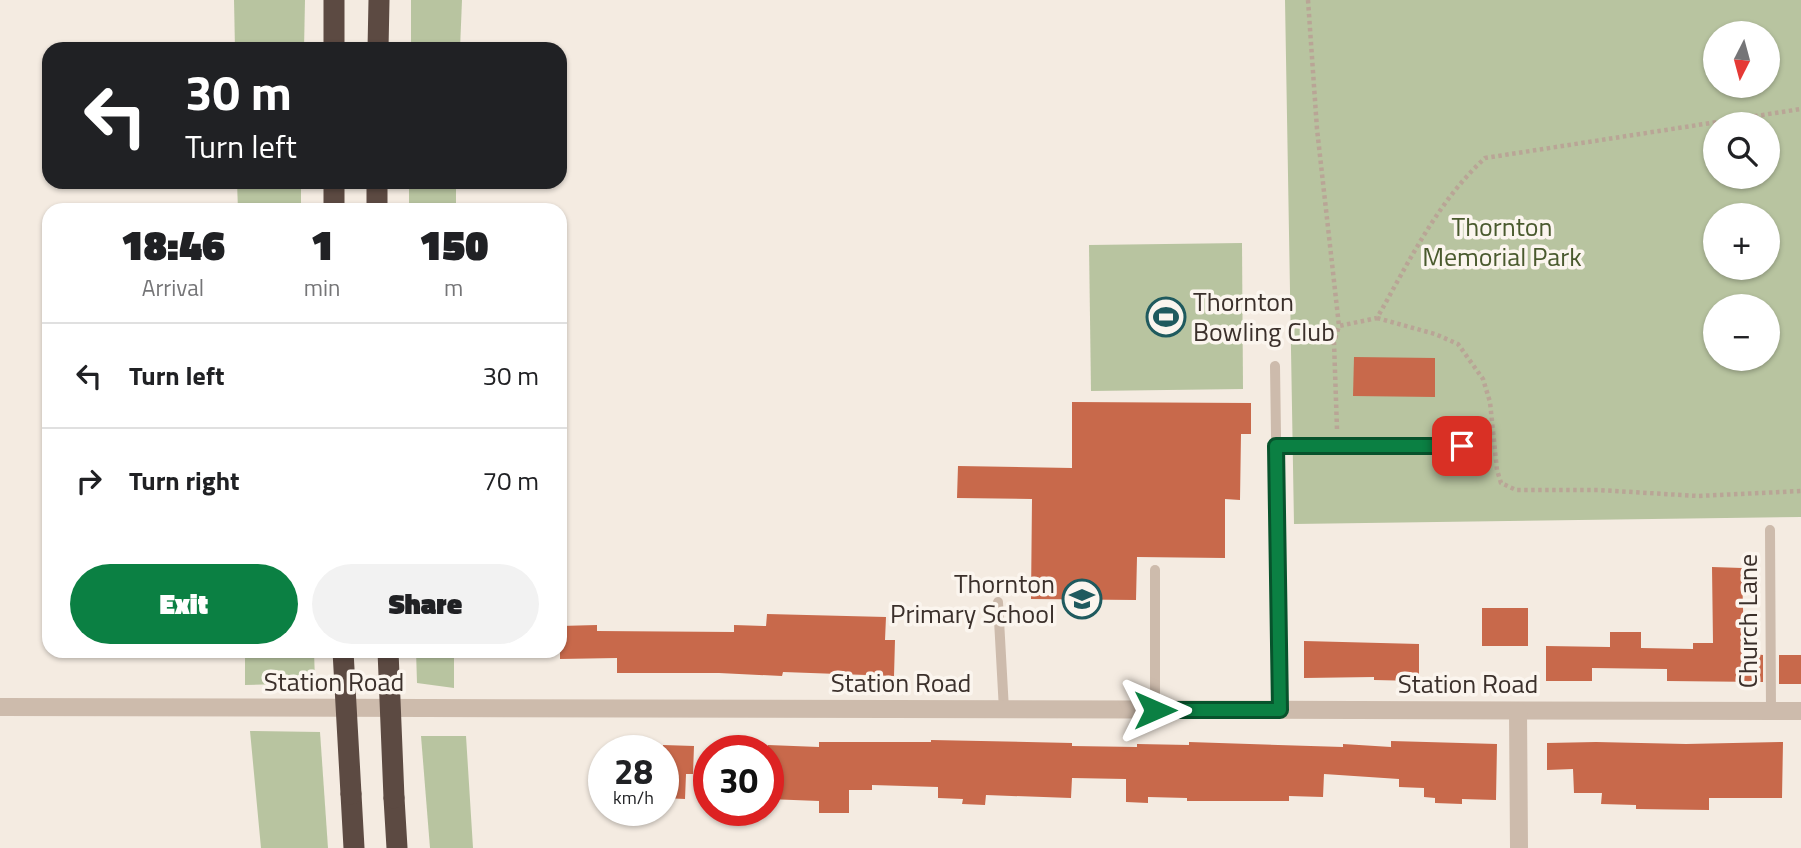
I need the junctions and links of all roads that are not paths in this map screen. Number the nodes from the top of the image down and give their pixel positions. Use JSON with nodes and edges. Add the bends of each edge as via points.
{"nodes":[{"id":1,"x":334,"y":0,"type":"edge"},
{"id":2,"x":379,"y":0,"type":"edge"},
{"id":3,"x":334,"y":42,"type":"edge"},
{"id":4,"x":378,"y":42,"type":"edge"},
{"id":5,"x":1275,"y":366,"type":"dead end"},
{"id":6,"x":1276,"y":446,"type":"junction"},
{"id":7,"x":1462,"y":446,"type":"dead end"},
{"id":8,"x":1770,"y":530,"type":"dead end"},
{"id":9,"x":1155,"y":570,"type":"dead end"},
{"id":10,"x":998,"y":602,"type":"dead end"},
{"id":11,"x":343,"y":658,"type":"edge"},
{"id":12,"x":388,"y":658,"type":"edge"},
{"id":13,"x":0,"y":707,"type":"edge"},
{"id":14,"x":1004,"y":710,"type":"junction"},
{"id":15,"x":1155,"y":710,"type":"junction"},
{"id":16,"x":1280,"y":710,"type":"junction"},
{"id":17,"x":1518,"y":710,"type":"junction"},
{"id":18,"x":1771,"y":711,"type":"junction"},
{"id":19,"x":1801,"y":711,"type":"edge"},
{"id":20,"x":354,"y":848,"type":"edge"},
{"id":21,"x":397,"y":848,"type":"edge"},
{"id":22,"x":1519,"y":848,"type":"edge"}],
"edges":[{"from":1,"to":3,"type":"highway"},
{"from":2,"to":4,"type":"highway"},
{"from":5,"to":6,"type":"lane"},
{"from":6,"to":7,"type":"lane"},
{"from":6,"to":16,"type":"lane"},
{"from":8,"to":18,"type":"lane","name":"Church Lane"},
{"from":9,"to":15,"type":"lane"},
{"from":10,"to":14,"type":"lane"},
{"from":11,"to":20,"type":"highway","bridge":true},
{"from":12,"to":21,"type":"highway","bridge":true},
{"from":13,"to":14,"type":"street","name":"Station Road"},
{"from":14,"to":15,"type":"street","name":"Station Road"},
{"from":15,"to":16,"type":"street","name":"Station Road"},
{"from":16,"to":17,"type":"street","name":"Station Road"},
{"from":17,"to":18,"type":"street","name":"Station Road"},
{"from":17,"to":22,"type":"street"},
{"from":18,"to":19,"type":"street","name":"Station Road"}]}
